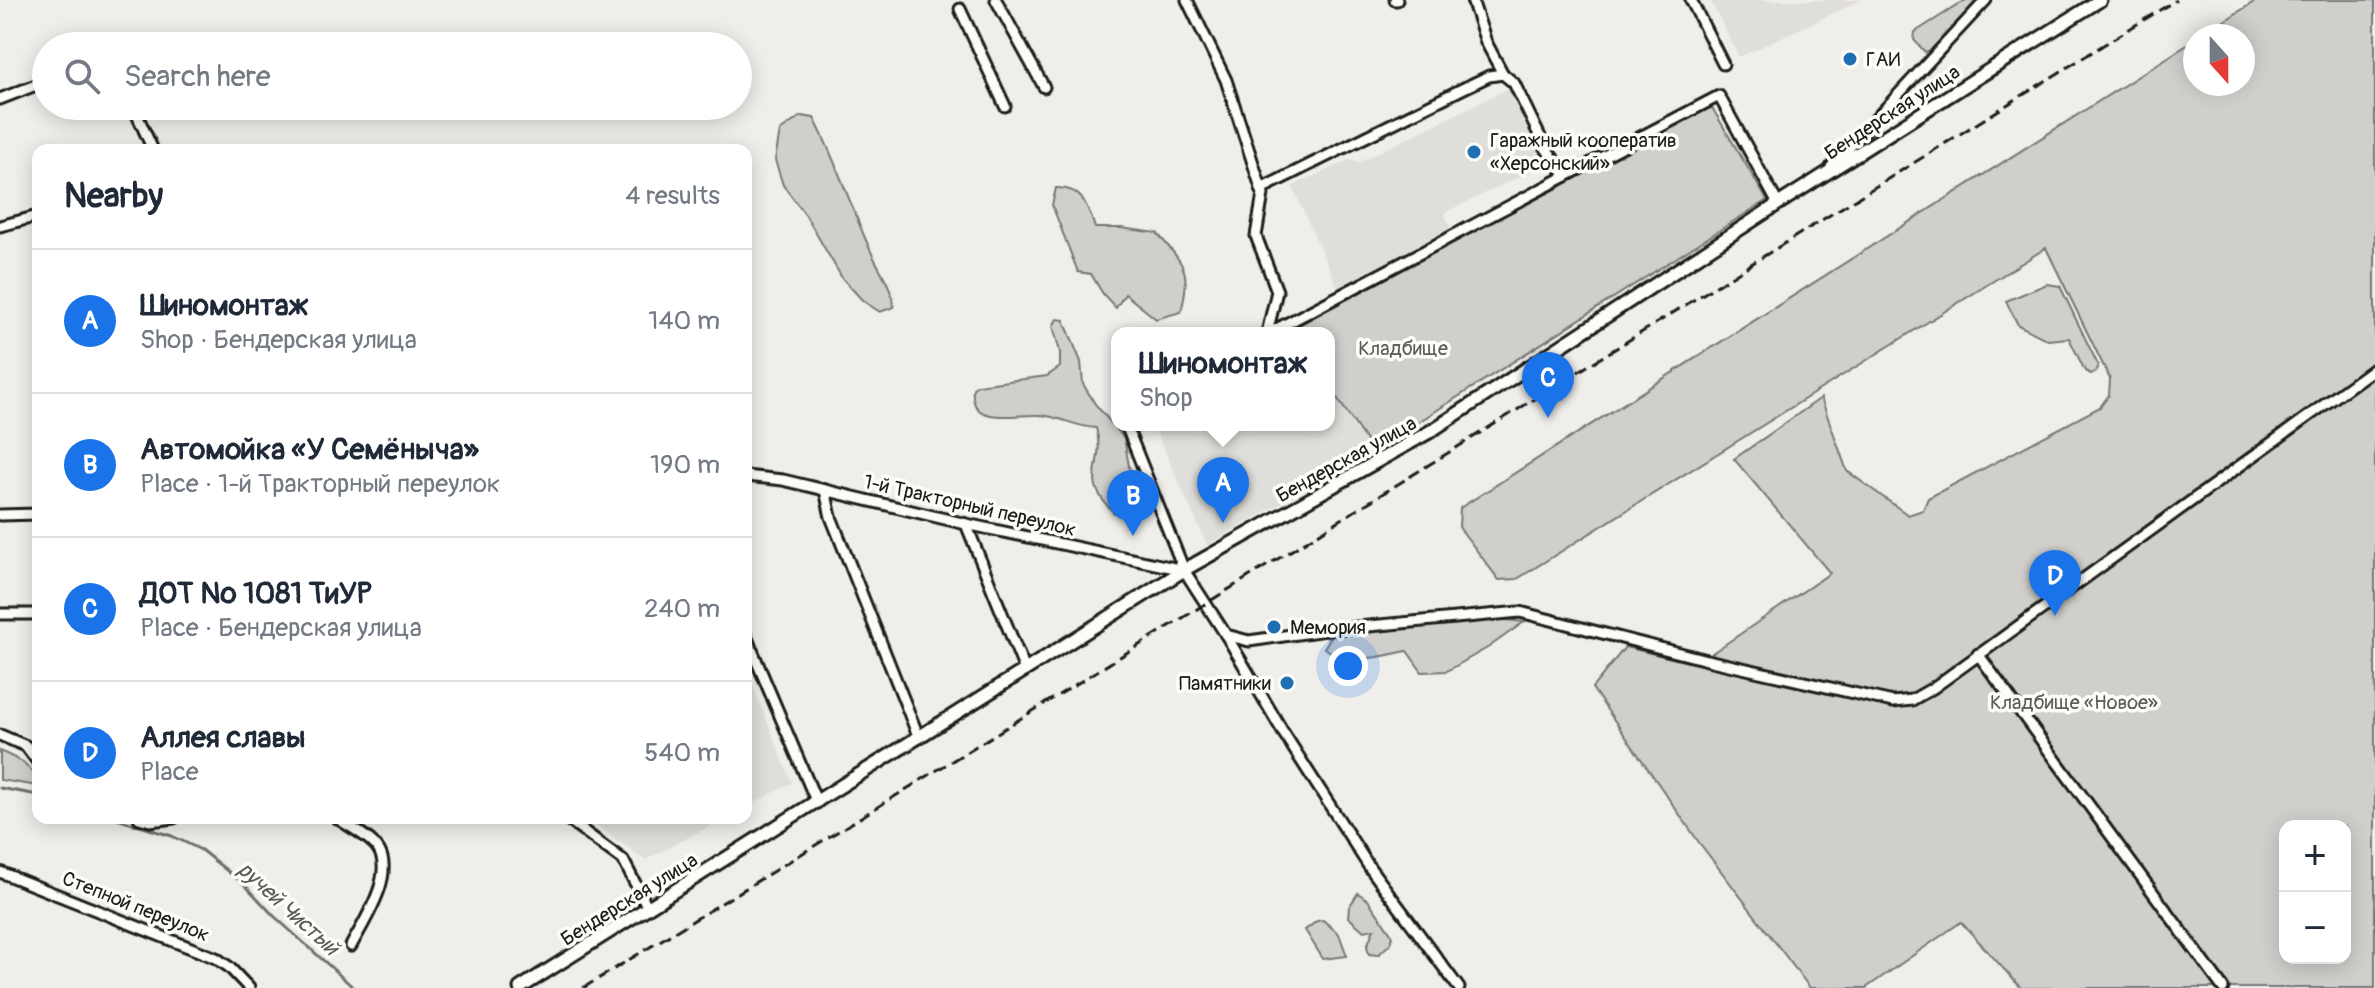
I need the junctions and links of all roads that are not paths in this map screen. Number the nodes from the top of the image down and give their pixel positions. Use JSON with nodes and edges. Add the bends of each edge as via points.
{"nodes":[{"id":1,"x":996,"y":0,"type":"edge"},
{"id":2,"x":1187,"y":0,"type":"edge"},
{"id":3,"x":1472,"y":0,"type":"edge"},
{"id":4,"x":1691,"y":0,"type":"edge"},
{"id":5,"x":1986,"y":0,"type":"edge"},
{"id":6,"x":2100,"y":0,"type":"edge"},
{"id":7,"x":960,"y":9,"type":"dead end"},
{"id":8,"x":1723,"y":64,"type":"dead end"},
{"id":9,"x":1503,"y":74,"type":"junction"},
{"id":10,"x":32,"y":86,"type":"edge"},
{"id":11,"x":1044,"y":87,"type":"dead end"},
{"id":12,"x":0,"y":99,"type":"edge"},
{"id":13,"x":1005,"y":106,"type":"dead end"},
{"id":14,"x":139,"y":120,"type":"edge"},
{"id":15,"x":150,"y":144,"type":"edge"},
{"id":16,"x":1566,"y":176,"type":"junction"},
{"id":17,"x":1820,"y":180,"type":"junction"},
{"id":18,"x":1261,"y":189,"type":"junction"},
{"id":19,"x":1778,"y":204,"type":"junction"},
{"id":20,"x":32,"y":218,"type":"edge"},
{"id":21,"x":0,"y":226,"type":"edge"},
{"id":22,"x":1269,"y":327,"type":"edge"},
{"id":23,"x":1279,"y":327,"type":"edge"},
{"id":24,"x":2375,"y":368,"type":"edge"},
{"id":25,"x":1128,"y":431,"type":"edge"},
{"id":26,"x":752,"y":477,"type":"edge"},
{"id":27,"x":825,"y":490,"type":"junction"},
{"id":28,"x":32,"y":514,"type":"edge"},
{"id":29,"x":0,"y":515,"type":"edge"},
{"id":30,"x":966,"y":524,"type":"junction"},
{"id":31,"x":1184,"y":570,"type":"junction"},
{"id":32,"x":0,"y":614,"type":"edge"},
{"id":33,"x":32,"y":614,"type":"edge"},
{"id":34,"x":1226,"y":635,"type":"junction"},
{"id":35,"x":752,"y":650,"type":"edge"},
{"id":36,"x":1978,"y":654,"type":"junction"},
{"id":37,"x":1025,"y":670,"type":"junction"},
{"id":38,"x":0,"y":735,"type":"edge"},
{"id":39,"x":919,"y":738,"type":"junction"},
{"id":40,"x":32,"y":754,"type":"edge"},
{"id":41,"x":817,"y":803,"type":"junction"},
{"id":42,"x":346,"y":824,"type":"edge"},
{"id":43,"x":574,"y":824,"type":"edge"},
{"id":44,"x":0,"y":872,"type":"edge"},
{"id":45,"x":648,"y":908,"type":"junction"},
{"id":46,"x":351,"y":946,"type":"dead end"},
{"id":47,"x":249,"y":988,"type":"edge"},
{"id":48,"x":520,"y":988,"type":"edge"},
{"id":49,"x":1459,"y":988,"type":"edge"},
{"id":50,"x":2223,"y":988,"type":"edge"}],
"edges":[{"from":1,"to":11,"type":"street"},
{"from":2,"to":18,"type":"street","via":[[1226,80]]},
{"from":3,"to":9,"type":"street"},
{"from":4,"to":8,"type":"street"},
{"from":5,"to":17,"type":"street"},
{"from":6,"to":17,"type":"main road","name":"Бендерская улица"},
{"from":7,"to":13,"type":"street"},
{"from":9,"to":16,"type":"street","via":[[1514,83],[1545,147]]},
{"from":9,"to":18,"type":"street","via":[[1476,82]]},
{"from":10,"to":12,"type":"street"},
{"from":14,"to":15,"type":"street"},
{"from":16,"to":19,"type":"street","via":[[1719,96]]},
{"from":16,"to":23,"type":"street"},
{"from":17,"to":19,"type":"main road","name":"Бендерская улица"},
{"from":18,"to":22,"type":"street","via":[[1256,236],[1277,291]]},
{"from":19,"to":31,"type":"main road","name":"Бендерская улица","via":[[1431,431]]},
{"from":20,"to":21,"type":"street"},
{"from":24,"to":36,"type":"street"},
{"from":25,"to":31,"type":"street"},
{"from":26,"to":27,"type":"street","name":"1-й Тракторный переулок"},
{"from":27,"to":30,"type":"street","name":"1-й Тракторный переулок"},
{"from":27,"to":39,"type":"street"},
{"from":28,"to":29,"type":"street"},
{"from":30,"to":31,"type":"street","name":"1-й Тракторный переулок"},
{"from":30,"to":37,"type":"street"},
{"from":31,"to":34,"type":"street"},
{"from":31,"to":37,"type":"main road","name":"Бендерская улица"},
{"from":32,"to":33,"type":"street"},
{"from":34,"to":36,"type":"street","via":[[1249,641],[1520,612],[1893,702],[1923,694]]},
{"from":34,"to":49,"type":"street","via":[[1370,868]]},
{"from":35,"to":41,"type":"street"},
{"from":36,"to":50,"type":"street"},
{"from":37,"to":39,"type":"main road","name":"Бендерская улица"},
{"from":38,"to":40,"type":"street"},
{"from":39,"to":41,"type":"main road","name":"Бендерская улица"},
{"from":41,"to":45,"type":"main road","name":"Бендерская улица"},
{"from":42,"to":46,"type":"street","via":[[382,855],[379,893]]},
{"from":43,"to":45,"type":"street","via":[[623,860]]},
{"from":44,"to":47,"type":"street","name":"Степной переулок","via":[[216,958]]},
{"from":45,"to":48,"type":"main road","name":"Бендерская улица"}]}
